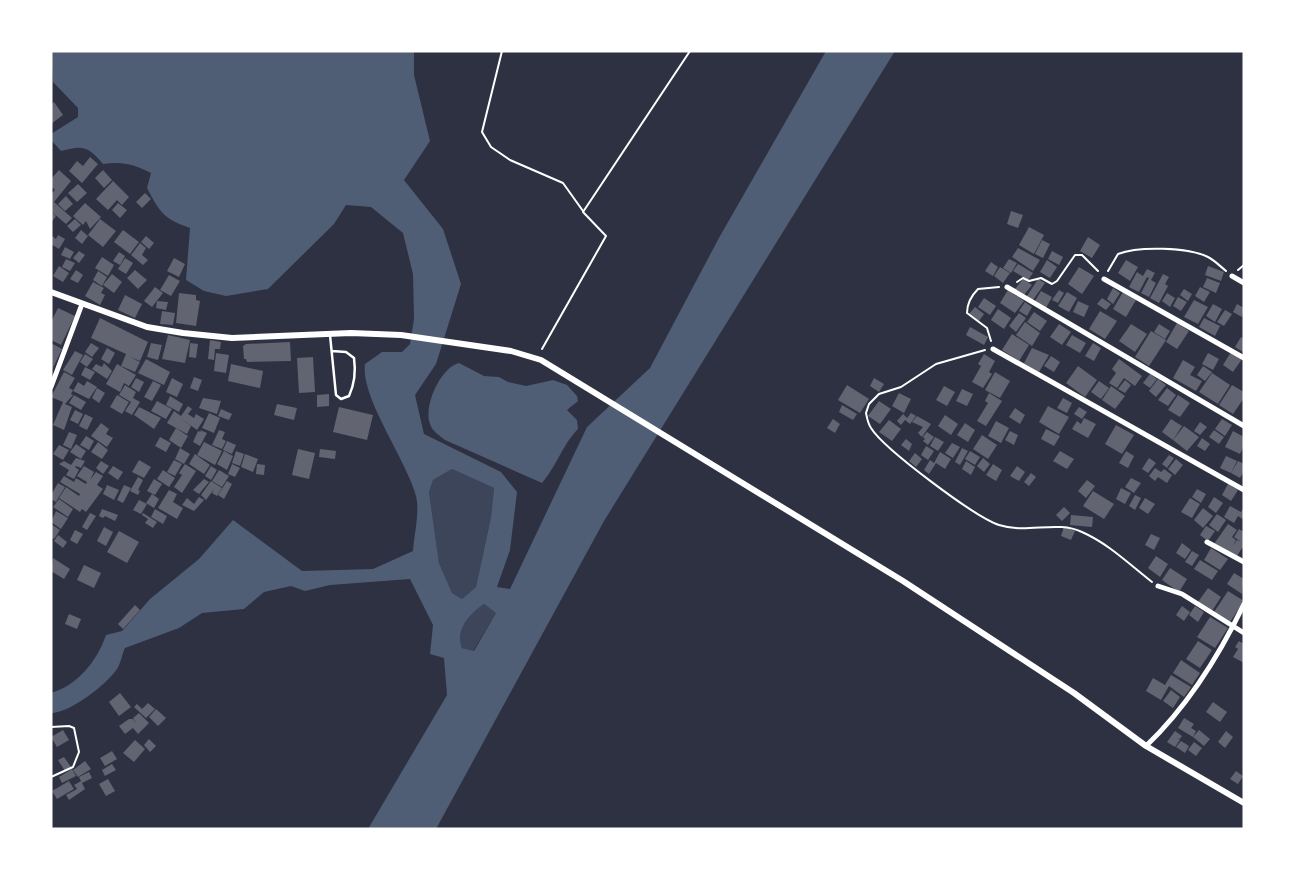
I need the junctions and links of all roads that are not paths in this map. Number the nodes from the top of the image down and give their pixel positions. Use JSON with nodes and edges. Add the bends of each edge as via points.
{"nodes":[{"id":1,"x":1232,"y":276,"type":"road end"},
{"id":2,"x":1104,"y":279,"type":"road end"},
{"id":3,"x":1244,"y":283,"type":"edge"},
{"id":4,"x":1007,"y":287,"type":"road end"},
{"id":5,"x":51,"y":292,"type":"edge"},
{"id":6,"x":82,"y":304,"type":"junction"},
{"id":7,"x":330,"y":335,"type":"junction"},
{"id":8,"x":993,"y":349,"type":"road end"},
{"id":9,"x":332,"y":351,"type":"junction"},
{"id":10,"x":1244,"y":358,"type":"edge"},
{"id":11,"x":51,"y":387,"type":"edge"},
{"id":12,"x":1244,"y":426,"type":"edge"},
{"id":13,"x":1244,"y":490,"type":"edge"},
{"id":14,"x":1208,"y":542,"type":"dead end"},
{"id":15,"x":1244,"y":562,"type":"edge"},
{"id":16,"x":1158,"y":586,"type":"road end"},
{"id":17,"x":1244,"y":604,"type":"edge"},
{"id":18,"x":1233,"y":627,"type":"junction"},
{"id":19,"x":1244,"y":633,"type":"edge"},
{"id":20,"x":1146,"y":746,"type":"junction"},
{"id":21,"x":1244,"y":803,"type":"edge"}],
"edges":[{"from":1,"to":3,"type":"street"},
{"from":2,"to":10,"type":"street"},
{"from":4,"to":12,"type":"street"},
{"from":5,"to":6,"type":"street"},
{"from":6,"to":7,"type":"street","via":[[147,327],[183,333],[232,338]]},
{"from":6,"to":11,"type":"street"},
{"from":7,"to":9,"type":"lane"},
{"from":7,"to":20,"type":"street","via":[[401,335],[511,351],[541,360],[903,581]]},
{"from":8,"to":13,"type":"street"},
{"from":9,"to":9,"type":"lane","via":[[336,395],[341,399],[349,396],[353,386],[354,358]]},
{"from":14,"to":15,"type":"street"},
{"from":16,"to":18,"type":"street","via":[[1182,594]]},
{"from":17,"to":18,"type":"street"},
{"from":18,"to":19,"type":"street"},
{"from":18,"to":20,"type":"street","via":[[1185,705]]},
{"from":20,"to":21,"type":"street"}]}
